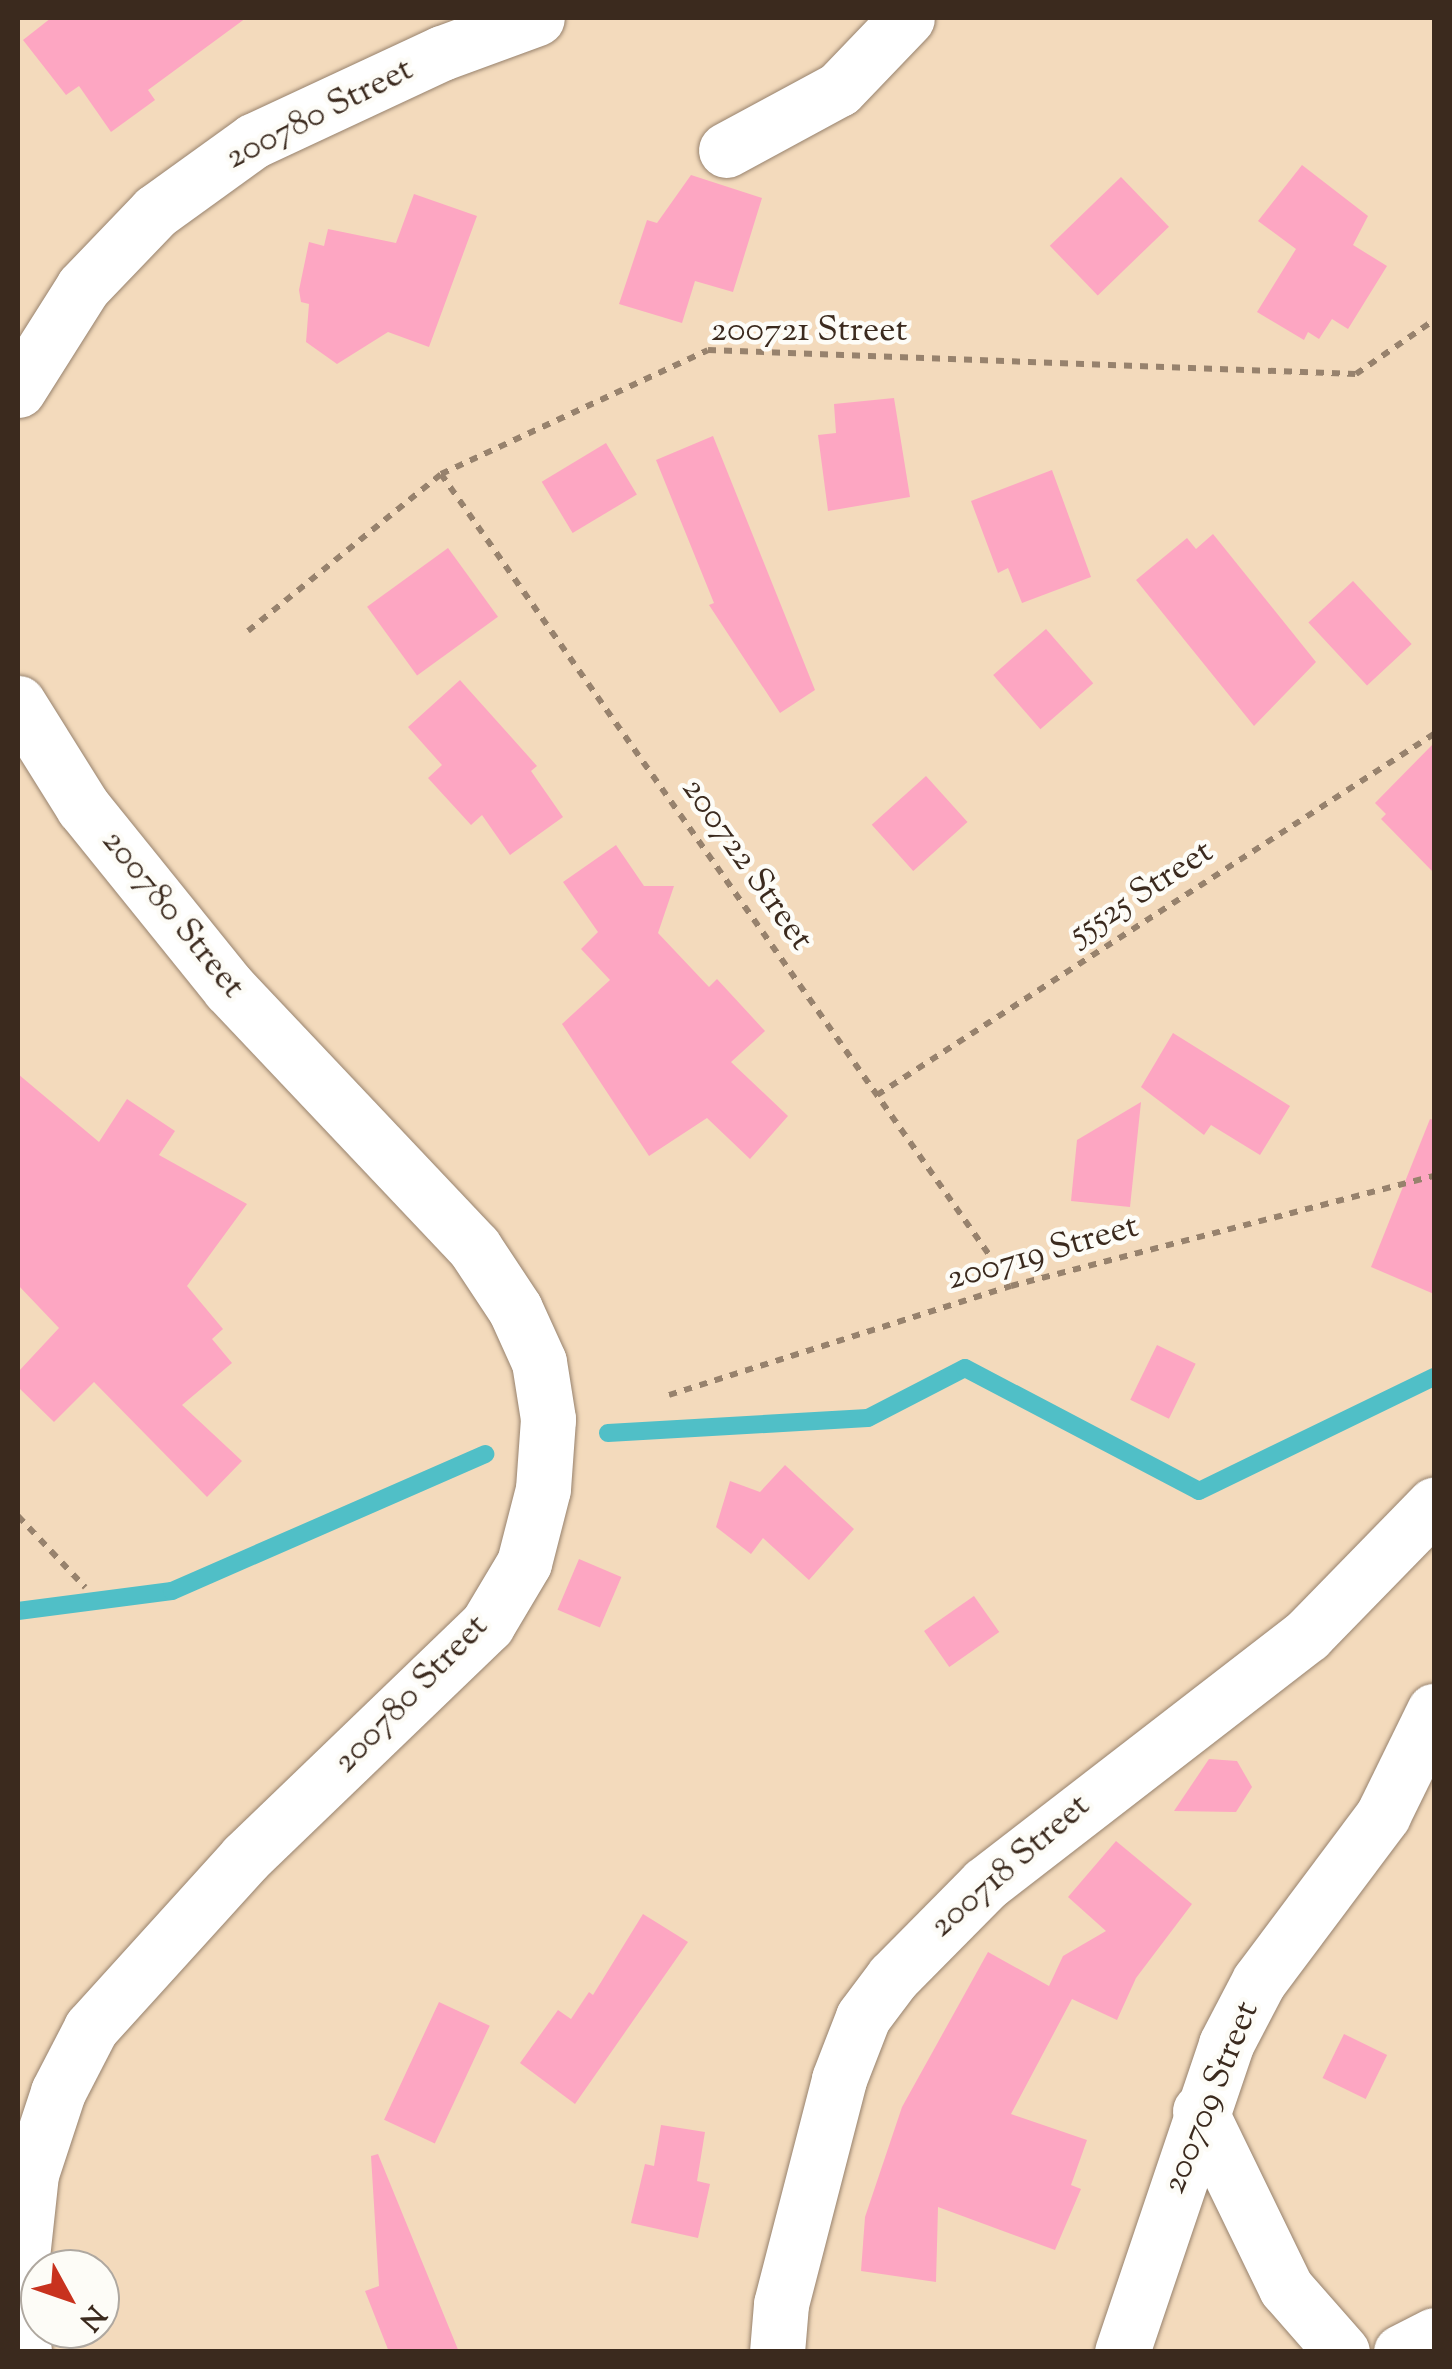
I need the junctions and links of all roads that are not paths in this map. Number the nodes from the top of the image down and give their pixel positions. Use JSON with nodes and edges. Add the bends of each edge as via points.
{"nodes":[{"id":1,"x":537,"y":18,"type":"edge"},
{"id":2,"x":907,"y":18,"type":"edge"},
{"id":3,"x":726,"y":150,"type":"dead end"},
{"id":4,"x":18,"y":390,"type":"edge"},
{"id":5,"x":18,"y":703,"type":"edge"},
{"id":6,"x":1434,"y":1505,"type":"edge"},
{"id":7,"x":1434,"y":1711,"type":"edge"},
{"id":8,"x":1200,"y":2110,"type":"junction"},
{"id":9,"x":18,"y":2296,"type":"edge"},
{"id":10,"x":1434,"y":2335,"type":"edge"},
{"id":11,"x":24,"y":2352,"type":"edge"},
{"id":12,"x":777,"y":2352,"type":"edge"},
{"id":13,"x":1122,"y":2352,"type":"edge"},
{"id":14,"x":1342,"y":2352,"type":"edge"},
{"id":15,"x":1402,"y":2352,"type":"edge"}],
"edges":[{"from":1,"to":4,"type":"street","name":"200780 Street","via":[[442,53],[253,142],[156,211],[83,287]]},
{"from":2,"to":3,"type":"street","via":[[838,89]]},
{"from":5,"to":9,"type":"street","name":"200780 Street","via":[[83,807],[229,988],[474,1247],[515,1309],[539,1362],[548,1419],[542,1490],[524,1562],[486,1626],[232,1871],[90,2028],[58,2092],[31,2174]]},
{"from":6,"to":12,"type":"street","name":"200718 Street","via":[[1307,1635],[985,1884],[892,1978],[862,2018],[839,2079],[781,2304]]},
{"from":7,"to":8,"type":"street","name":"200709 Street","via":[[1384,1815],[1259,1981]]},
{"from":8,"to":13,"type":"street","name":"200709 Street"},
{"from":8,"to":14,"type":"street","via":[[1286,2288]]},
{"from":9,"to":11,"type":"street","name":"200780 Street"},
{"from":10,"to":15,"type":"street"}]}
